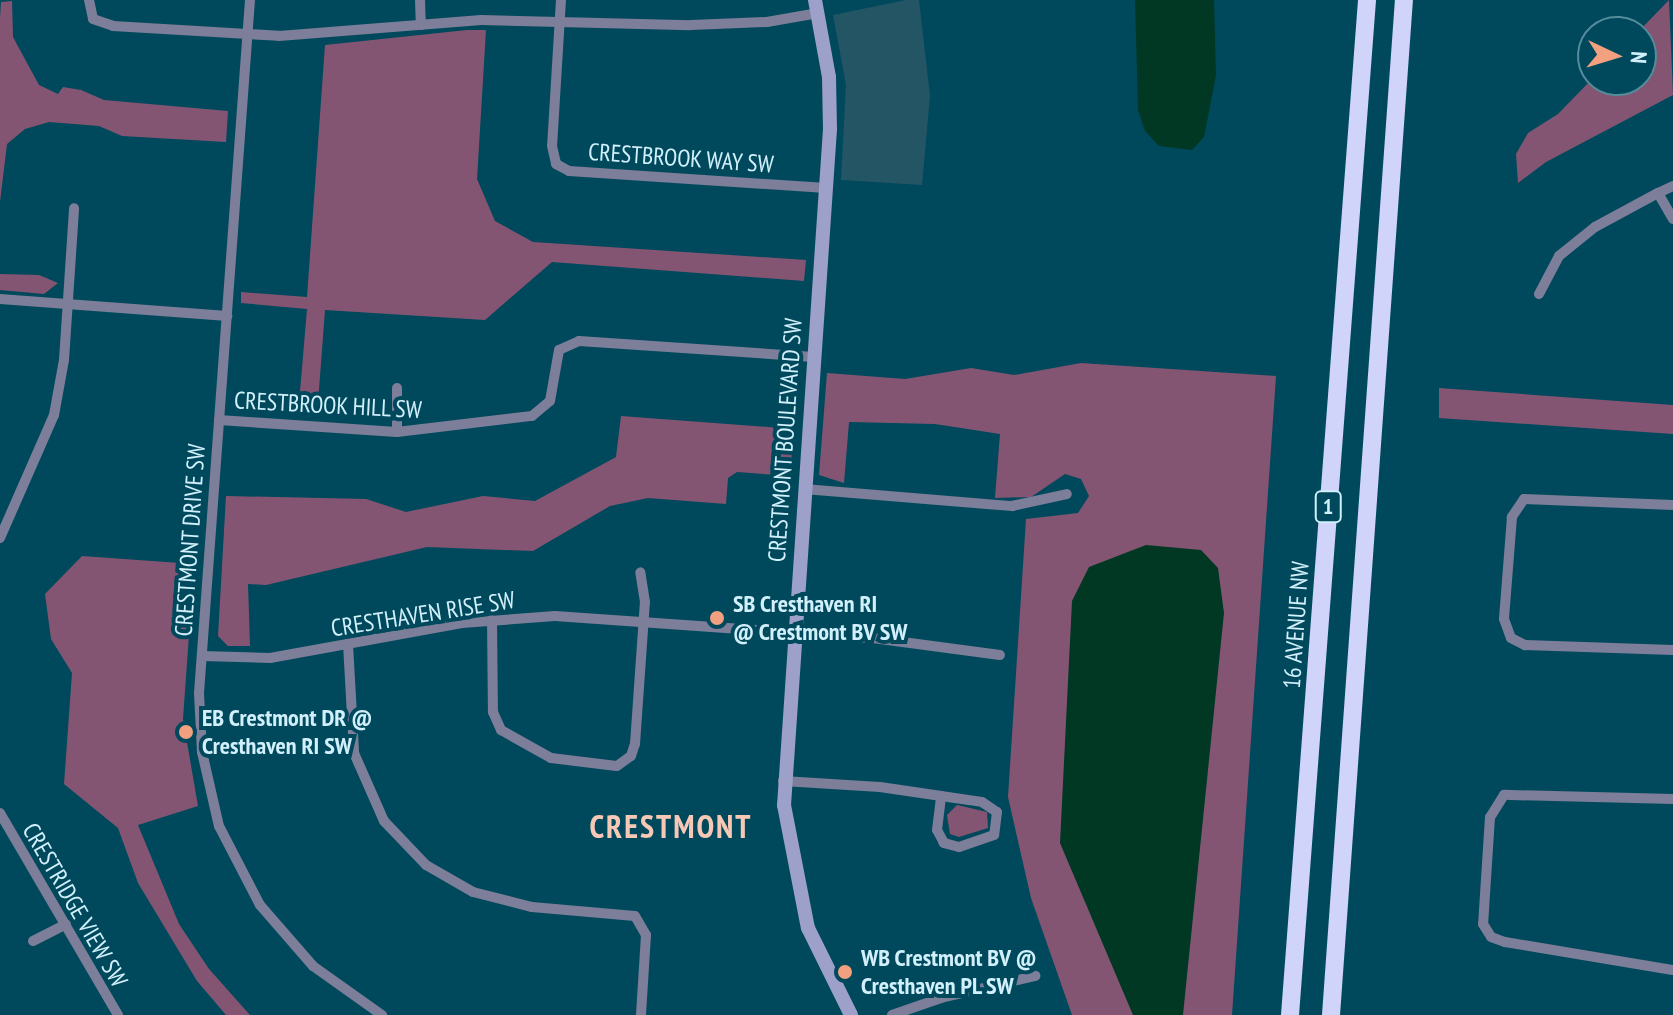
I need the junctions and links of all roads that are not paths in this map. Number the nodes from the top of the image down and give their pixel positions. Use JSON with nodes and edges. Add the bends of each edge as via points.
{"nodes":[{"id":1,"x":89,"y":0,"type":"edge"},
{"id":2,"x":250,"y":0,"type":"edge"},
{"id":3,"x":420,"y":0,"type":"edge"},
{"id":4,"x":561,"y":0,"type":"edge"},
{"id":5,"x":1367,"y":0,"type":"edge"},
{"id":6,"x":1404,"y":0,"type":"edge"},
{"id":7,"x":817,"y":6,"type":"edge"},
{"id":8,"x":560,"y":19,"type":"junction"},
{"id":9,"x":421,"y":25,"type":"junction"},
{"id":10,"x":247,"y":36,"type":"junction"},
{"id":11,"x":1673,"y":186,"type":"edge"},
{"id":12,"x":826,"y":188,"type":"junction"},
{"id":13,"x":1658,"y":193,"type":"junction"},
{"id":14,"x":74,"y":208,"type":"dead end"},
{"id":15,"x":1673,"y":219,"type":"edge"},
{"id":16,"x":1539,"y":294,"type":"dead end"},
{"id":17,"x":0,"y":299,"type":"edge"},
{"id":18,"x":68,"y":304,"type":"junction"},
{"id":19,"x":227,"y":316,"type":"junction"},
{"id":20,"x":813,"y":357,"type":"junction"},
{"id":21,"x":397,"y":388,"type":"dead end"},
{"id":22,"x":219,"y":420,"type":"junction"},
{"id":23,"x":397,"y":432,"type":"junction"},
{"id":24,"x":804,"y":489,"type":"junction"},
{"id":25,"x":1067,"y":494,"type":"dead end"},
{"id":26,"x":1673,"y":505,"type":"edge"},
{"id":27,"x":0,"y":538,"type":"edge"},
{"id":28,"x":640,"y":572,"type":"dead end"},
{"id":29,"x":492,"y":620,"type":"junction"},
{"id":30,"x":644,"y":622,"type":"junction"},
{"id":31,"x":793,"y":632,"type":"junction"},
{"id":32,"x":348,"y":644,"type":"junction"},
{"id":33,"x":1673,"y":650,"type":"edge"},
{"id":34,"x":1000,"y":655,"type":"dead end"},
{"id":35,"x":202,"y":656,"type":"junction"},
{"id":36,"x":783,"y":781,"type":"junction"},
{"id":37,"x":941,"y":796,"type":"junction"},
{"id":38,"x":1673,"y":799,"type":"edge"},
{"id":39,"x":0,"y":813,"type":"edge"},
{"id":40,"x":66,"y":924,"type":"junction"},
{"id":41,"x":33,"y":941,"type":"dead end"},
{"id":42,"x":1673,"y":970,"type":"edge"},
{"id":43,"x":1035,"y":976,"type":"dead end"},
{"id":44,"x":369,"y":1012,"type":"edge"},
{"id":45,"x":118,"y":1015,"type":"edge"},
{"id":46,"x":382,"y":1015,"type":"edge"},
{"id":47,"x":641,"y":1015,"type":"edge"},
{"id":48,"x":851,"y":1015,"type":"edge"},
{"id":49,"x":892,"y":1015,"type":"edge"},
{"id":50,"x":1290,"y":1015,"type":"edge"},
{"id":51,"x":1331,"y":1015,"type":"edge"}],
"edges":[{"from":1,"to":10,"type":"street","via":[[90,13],[102,24]]},
{"from":2,"to":10,"type":"street","name":"CRESTMONT DRIVE SW"},
{"from":3,"to":9,"type":"street"},
{"from":4,"to":8,"type":"street","name":"CRESTBROOK WAY SW"},
{"from":5,"to":50,"type":"highway","name":"16 AVENUE NW","number":"1"},
{"from":6,"to":51,"type":"highway","number":"1"},
{"from":7,"to":8,"type":"street","via":[[767,22],[691,25]]},
{"from":7,"to":12,"type":"street","name":"CRESTMONT BOULEVARD SW","via":[[829,93]]},
{"from":8,"to":9,"type":"street"},
{"from":8,"to":12,"type":"street","name":"CRESTBROOK WAY SW","via":[[552,146],[556,164],[569,171]]},
{"from":9,"to":10,"type":"street"},
{"from":10,"to":19,"type":"street","name":"CRESTMONT DRIVE SW"},
{"from":11,"to":13,"type":"street"},
{"from":12,"to":20,"type":"street","name":"CRESTMONT BOULEVARD SW"},
{"from":13,"to":15,"type":"street"},
{"from":13,"to":16,"type":"street","via":[[1595,227],[1559,256]]},
{"from":14,"to":18,"type":"street"},
{"from":17,"to":18,"type":"street"},
{"from":18,"to":19,"type":"street"},
{"from":18,"to":27,"type":"street","via":[[54,415]]},
{"from":19,"to":22,"type":"street","name":"CRESTMONT DRIVE SW"},
{"from":20,"to":23,"type":"street","name":"CRESTBROOK HILL SW","via":[[573,341],[555,355],[550,401],[540,413],[467,427]]},
{"from":20,"to":24,"type":"street","name":"CRESTMONT BOULEVARD SW"},
{"from":21,"to":23,"type":"street"},
{"from":22,"to":23,"type":"street","name":"CRESTBROOK HILL SW"},
{"from":22,"to":35,"type":"street","name":"CRESTMONT DRIVE SW"},
{"from":24,"to":25,"type":"street","via":[[1021,506]]},
{"from":24,"to":31,"type":"street","name":"CRESTMONT BOULEVARD SW"},
{"from":26,"to":33,"type":"street","via":[[1524,499],[1512,517],[1504,619],[1508,634],[1525,645]]},
{"from":28,"to":30,"type":"street"},
{"from":29,"to":30,"type":"street","name":"CRESTHAVEN RISE SW","via":[[555,616]]},
{"from":29,"to":30,"type":"street","via":[[493,712],[501,730],[551,758],[611,767],[623,764],[634,751]]},
{"from":29,"to":32,"type":"street","name":"CRESTHAVEN RISE SW"},
{"from":30,"to":31,"type":"street","name":"CRESTHAVEN RISE SW"},
{"from":31,"to":34,"type":"street","name":"CRESTHAVEN RISE SW"},
{"from":31,"to":36,"type":"street","name":"CRESTMONT BOULEVARD SW"},
{"from":32,"to":35,"type":"street","name":"CRESTHAVEN RISE SW","via":[[270,658]]},
{"from":32,"to":47,"type":"street","via":[[354,753],[384,821],[426,865],[473,892],[520,905],[635,916],[646,935]]},
{"from":35,"to":44,"type":"street","name":"CRESTMONT DRIVE SW","via":[[202,752],[230,853],[260,905],[295,948]]},
{"from":36,"to":37,"type":"street"},
{"from":36,"to":48,"type":"street","name":"CRESTMONT BOULEVARD SW","via":[[787,838],[801,904]]},
{"from":37,"to":37,"type":"street","via":[[937,830],[944,843],[954,848],[973,844],[996,831],[998,817],[990,805]]},
{"from":38,"to":42,"type":"street","via":[[1504,795],[1490,817],[1483,924],[1498,941]]},
{"from":39,"to":40,"type":"street","name":"CRESTRIDGE VIEW SW"},
{"from":40,"to":41,"type":"street"},
{"from":40,"to":45,"type":"street","name":"CRESTRIDGE VIEW SW"},
{"from":43,"to":49,"type":"street"},
{"from":44,"to":46,"type":"street","name":"CRESTMONT DRIVE SW"}]}
